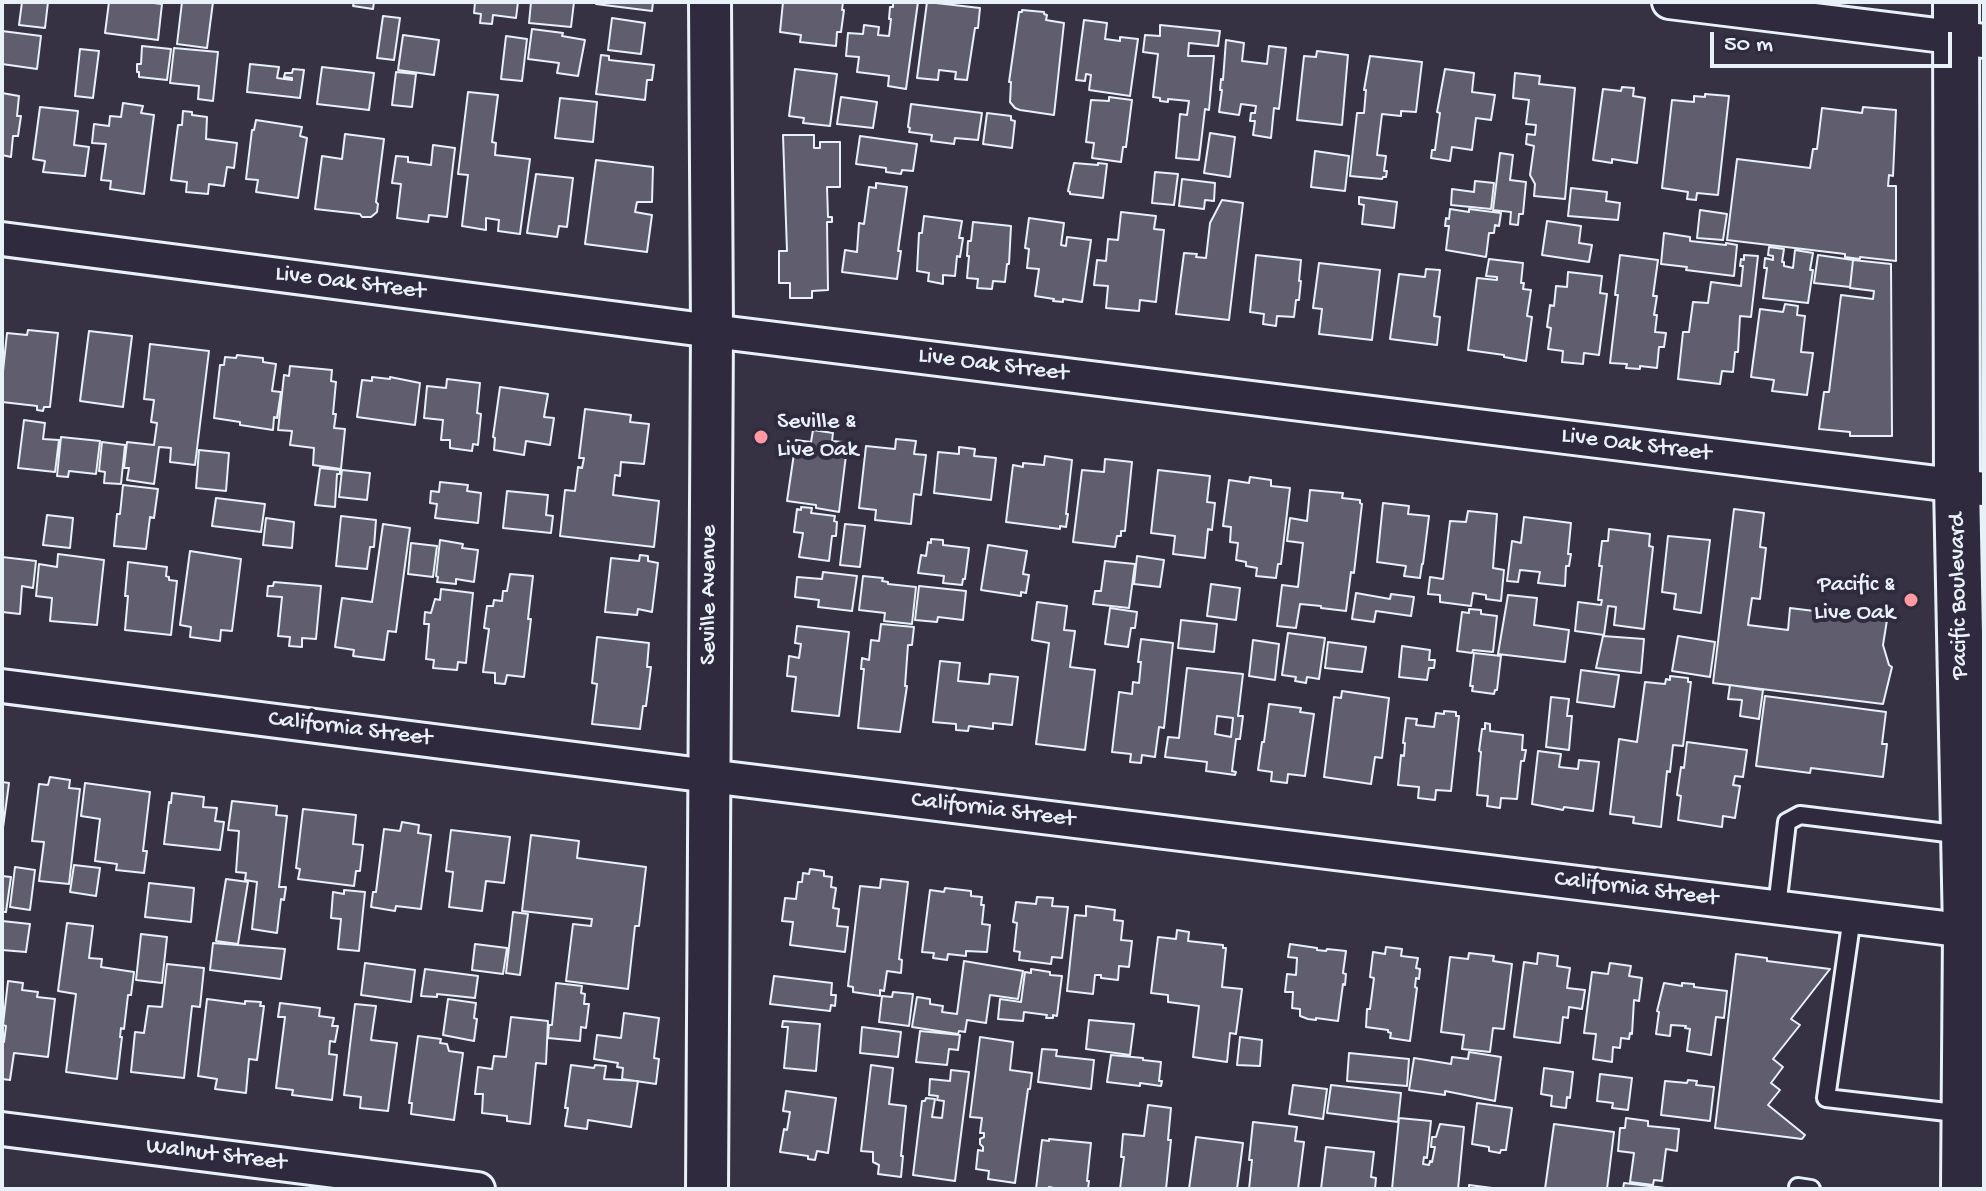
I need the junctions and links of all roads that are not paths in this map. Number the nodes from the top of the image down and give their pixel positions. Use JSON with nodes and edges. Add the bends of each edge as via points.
{"nodes":[{"id":1,"x":710,"y":2,"type":"edge"},
{"id":2,"x":1669,"y":2,"type":"edge"},
{"id":3,"x":1710,"y":4,"type":"edge"},
{"id":4,"x":1770,"y":8,"type":"edge"},
{"id":5,"x":1965,"y":27,"type":"edge"},
{"id":6,"x":2,"y":239,"type":"edge"},
{"id":7,"x":712,"y":331,"type":"junction"},
{"id":8,"x":1971,"y":487,"type":"edge"},
{"id":9,"x":2,"y":686,"type":"edge"},
{"id":10,"x":709,"y":776,"type":"junction"},
{"id":11,"x":1965,"y":835,"type":"junction"},
{"id":12,"x":1777,"y":907,"type":"junction"},
{"id":13,"x":1852,"y":917,"type":"junction"},
{"id":14,"x":1975,"y":932,"type":"edge"},
{"id":15,"x":1965,"y":1114,"type":"junction"},
{"id":16,"x":2,"y":1129,"type":"edge"},
{"id":17,"x":478,"y":1189,"type":"edge"},
{"id":18,"x":707,"y":1189,"type":"edge"},
{"id":19,"x":1798,"y":1189,"type":"edge"},
{"id":20,"x":1811,"y":1189,"type":"edge"},
{"id":21,"x":1964,"y":1189,"type":"edge"}],
"edges":[{"from":1,"to":7,"type":"street","name":"Seville Avenue"},
{"from":2,"to":3,"type":"street"},
{"from":3,"to":4,"type":"street"},
{"from":4,"to":5,"type":"street"},
{"from":5,"to":8,"type":"main road","name":"Pacific Boulevard"},
{"from":6,"to":7,"type":"street","name":"Live Oak Street"},
{"from":7,"to":8,"type":"street","name":"Live Oak Street"},
{"from":7,"to":10,"type":"street","name":"Seville Avenue"},
{"from":8,"to":11,"type":"main road","name":"Pacific Boulevard"},
{"from":9,"to":10,"type":"street","name":"California Street"},
{"from":10,"to":12,"type":"street","name":"California Street"},
{"from":10,"to":18,"type":"street","name":"Seville Avenue"},
{"from":11,"to":12,"type":"lane","via":[[1800,815],[1787,822]]},
{"from":11,"to":14,"type":"main road","name":"Pacific Boulevard"},
{"from":12,"to":13,"type":"street","name":"California Street"},
{"from":13,"to":14,"type":"street","name":"California Street"},
{"from":13,"to":15,"type":"lane","via":[[1826,1098]]},
{"from":14,"to":15,"type":"main road","name":"Pacific Boulevard"},
{"from":15,"to":21,"type":"main road","name":"Pacific Boulevard"},
{"from":16,"to":17,"type":"street","name":"Walnut Street"},
{"from":19,"to":20,"type":"lane"}]}
